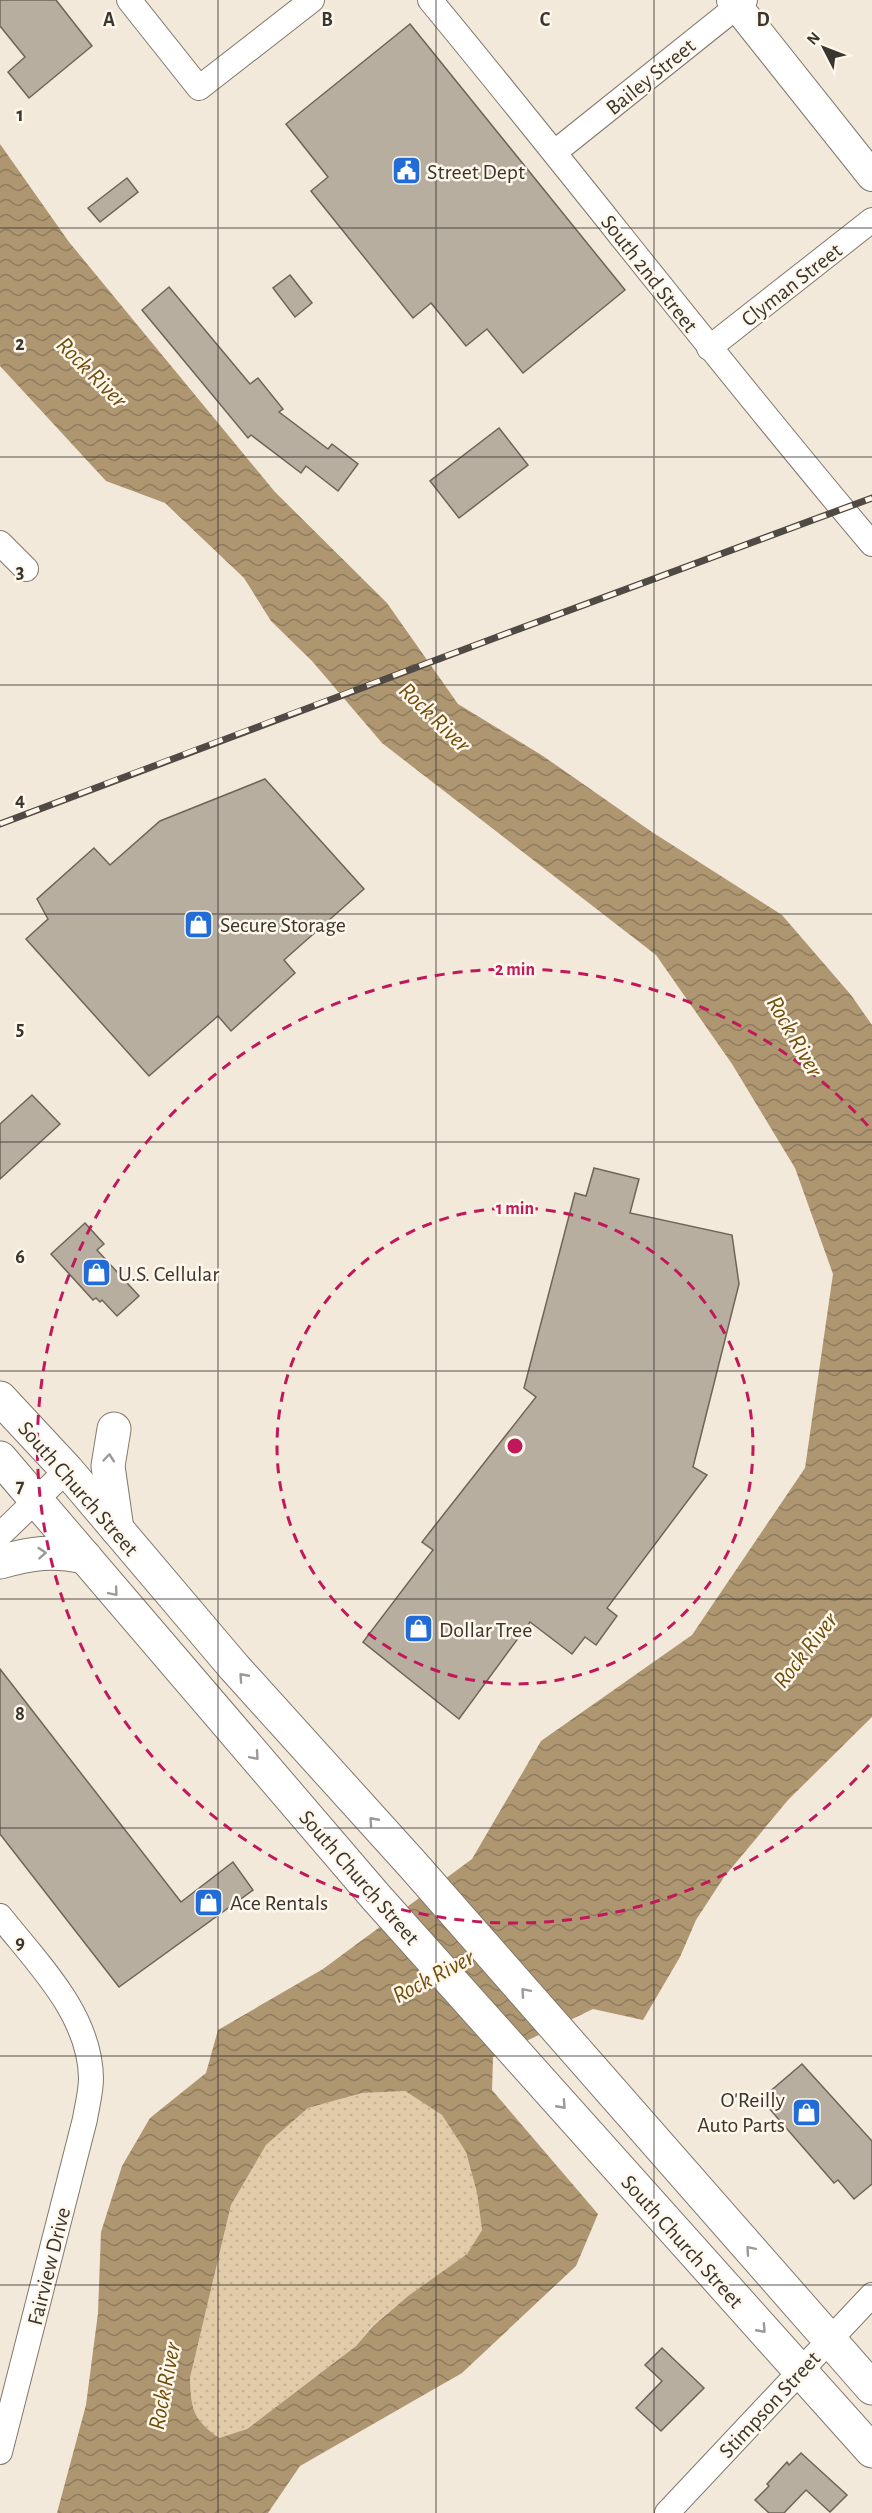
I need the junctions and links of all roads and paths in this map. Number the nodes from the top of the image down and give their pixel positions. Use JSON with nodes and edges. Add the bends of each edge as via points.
{"nodes":[{"id":1,"x":129,"y":0,"type":"edge"},
{"id":2,"x":312,"y":0,"type":"edge"},
{"id":3,"x":430,"y":0,"type":"edge"},
{"id":4,"x":738,"y":2,"type":"edge"},
{"id":5,"x":555,"y":152,"type":"junction"},
{"id":6,"x":872,"y":176,"type":"edge"},
{"id":7,"x":872,"y":220,"type":"edge"},
{"id":8,"x":709,"y":348,"type":"junction"},
{"id":9,"x":0,"y":543,"type":"edge"},
{"id":10,"x":872,"y":544,"type":"edge"},
{"id":11,"x":26,"y":569,"type":"dead end"},
{"id":12,"x":0,"y":1398,"type":"edge"},
{"id":13,"x":114,"y":1429,"type":"dead end"},
{"id":14,"x":0,"y":1458,"type":"edge"},
{"id":15,"x":67,"y":1470,"type":"junction"},
{"id":16,"x":36,"y":1499,"type":"junction"},
{"id":17,"x":117,"y":1529,"type":"junction"},
{"id":18,"x":0,"y":1535,"type":"edge"},
{"id":19,"x":85,"y":1557,"type":"junction"},
{"id":20,"x":0,"y":1562,"type":"edge"},
{"id":21,"x":0,"y":1916,"type":"edge"},
{"id":22,"x":872,"y":2295,"type":"edge"},
{"id":23,"x":829,"y":2340,"type":"junction"},
{"id":24,"x":799,"y":2371,"type":"junction"},
{"id":25,"x":872,"y":2388,"type":"edge"},
{"id":26,"x":872,"y":2451,"type":"edge"},
{"id":27,"x":0,"y":2452,"type":"edge"},
{"id":28,"x":667,"y":2513,"type":"edge"}],
"edges":[{"from":1,"to":2,"type":"street","via":[[200,88]]},
{"from":3,"to":5,"type":"street","name":"South 2nd Street"},
{"from":4,"to":5,"type":"street","name":"Bailey Street"},
{"from":4,"to":6,"type":"street"},
{"from":5,"to":8,"type":"street","name":"South 2nd Street"},
{"from":7,"to":8,"type":"street","name":"Clyman Street"},
{"from":8,"to":10,"type":"street","name":"South 2nd Street"},
{"from":9,"to":11,"type":"street"},
{"from":12,"to":15,"type":"main road","name":"South Church Street"},
{"from":17,"to":13,"type":"main road","one_way":true,"via":[[108,1466]]},
{"from":14,"to":16,"type":"main road","name":"South Church Street"},
{"from":15,"to":16,"type":"street"},
{"from":15,"to":17,"type":"main road","name":"South Church Street"},
{"from":16,"to":18,"type":"street"},
{"from":16,"to":19,"type":"main road","name":"South Church Street"},
{"from":23,"to":17,"type":"main road","name":"South Church Street","one_way":true,"via":[[234,1667]]},
{"from":20,"to":19,"type":"main road","one_way":true,"via":[[61,1552]]},
{"from":19,"to":24,"type":"main road","name":"South Church Street","one_way":true,"via":[[375,1896]]},
{"from":21,"to":27,"type":"street","name":"Fairview Drive","via":[[77,2021],[84,2037],[91,2079],[85,2119]]},
{"from":22,"to":23,"type":"street","name":"Stimpson Street"},
{"from":23,"to":24,"type":"street","name":"Stimpson Street"},
{"from":23,"to":25,"type":"main road","name":"South Church Street"},
{"from":24,"to":26,"type":"main road","name":"South Church Street"},
{"from":24,"to":28,"type":"street","name":"Stimpson Street"}]}
